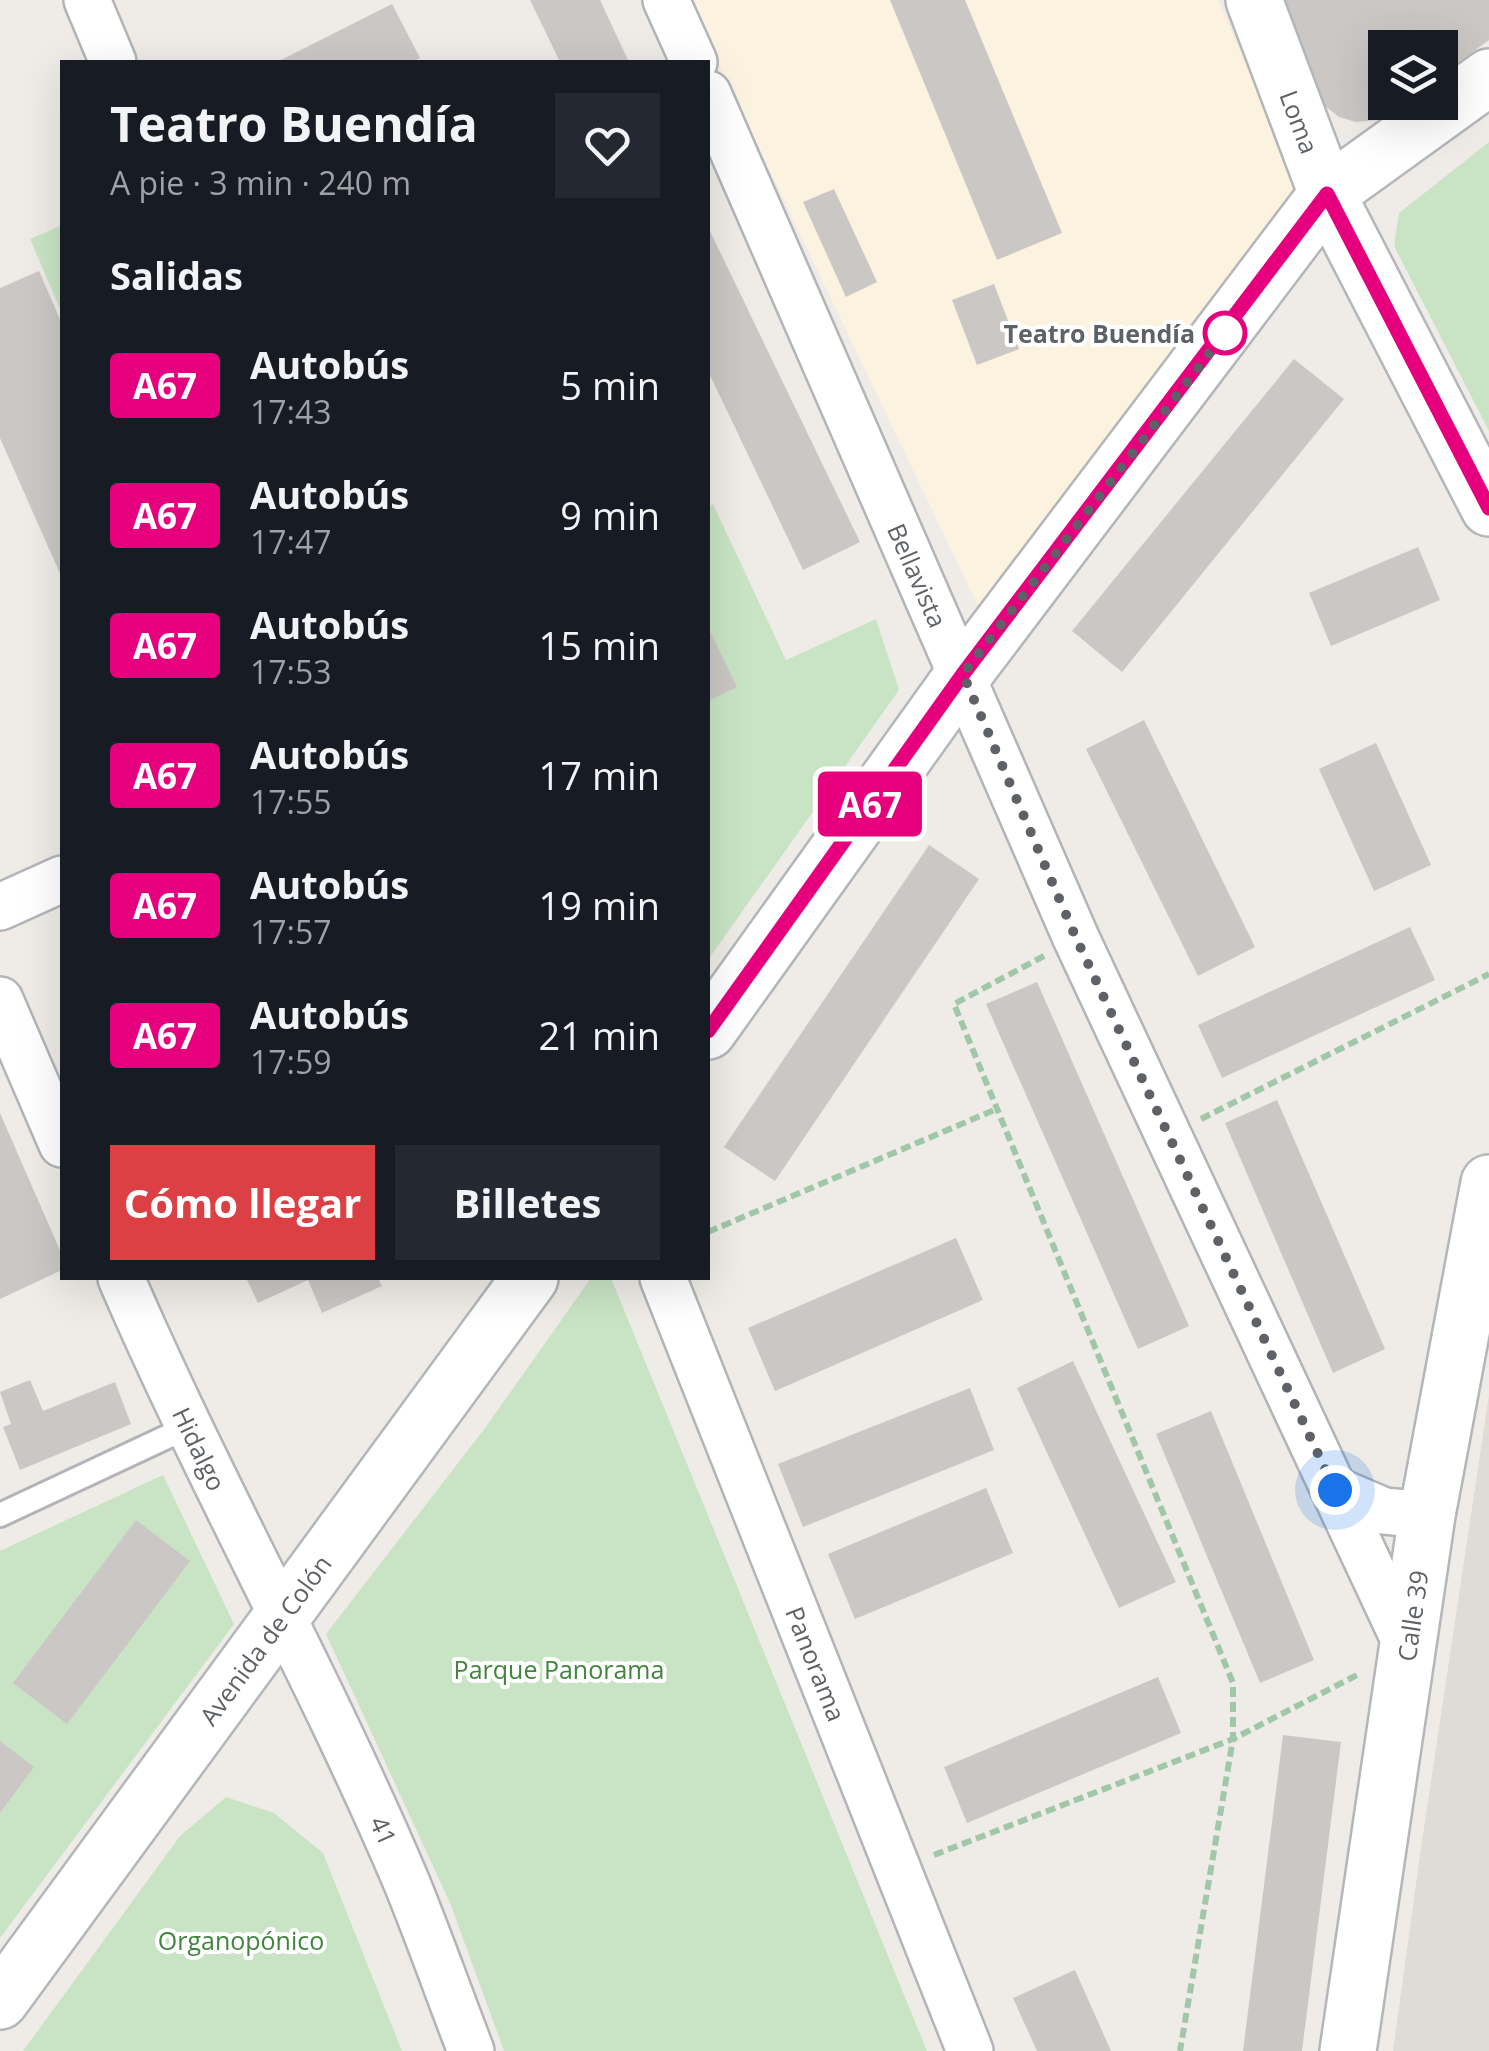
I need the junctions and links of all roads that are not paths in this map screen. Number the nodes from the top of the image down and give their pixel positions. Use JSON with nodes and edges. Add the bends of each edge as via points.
{"nodes":[{"id":1,"x":87,"y":0,"type":"edge"},
{"id":2,"x":666,"y":0,"type":"edge"},
{"id":3,"x":1254,"y":0,"type":"edge"},
{"id":4,"x":112,"y":60,"type":"edge"},
{"id":5,"x":693,"y":60,"type":"edge"},
{"id":6,"x":1489,"y":77,"type":"edge"},
{"id":7,"x":710,"y":99,"type":"edge"},
{"id":8,"x":1327,"y":194,"type":"junction"},
{"id":9,"x":1485,"y":492,"type":"edge"},
{"id":10,"x":963,"y":674,"type":"junction"},
{"id":11,"x":60,"y":880,"type":"edge"},
{"id":12,"x":0,"y":907,"type":"edge"},
{"id":13,"x":0,"y":1000,"type":"edge"},
{"id":14,"x":710,"y":1028,"type":"edge"},
{"id":15,"x":60,"y":1139,"type":"edge"},
{"id":16,"x":1489,"y":1183,"type":"edge"},
{"id":17,"x":122,"y":1280,"type":"edge"},
{"id":18,"x":529,"y":1280,"type":"edge"},
{"id":19,"x":664,"y":1280,"type":"edge"},
{"id":20,"x":186,"y":1428,"type":"junction"},
{"id":21,"x":1335,"y":1490,"type":"junction"},
{"id":22,"x":0,"y":1515,"type":"edge"},
{"id":23,"x":1427,"y":1515,"type":"junction"},
{"id":24,"x":283,"y":1618,"type":"junction"},
{"id":25,"x":1408,"y":1648,"type":"junction"},
{"id":26,"x":0,"y":2001,"type":"edge"},
{"id":27,"x":470,"y":2051,"type":"edge"},
{"id":28,"x":970,"y":2051,"type":"edge"},
{"id":29,"x":1348,"y":2051,"type":"edge"}],
"edges":[{"from":1,"to":4,"type":"street"},
{"from":2,"to":5,"type":"street"},
{"from":3,"to":8,"type":"main road","name":"Loma"},
{"from":6,"to":8,"type":"main road"},
{"from":7,"to":10,"type":"street","name":"Bellavista"},
{"from":8,"to":9,"type":"main road","name":"Loma"},
{"from":8,"to":10,"type":"main road"},
{"from":10,"to":14,"type":"main road"},
{"from":10,"to":21,"type":"street","name":"Bellavista","via":[[1076,938]]},
{"from":11,"to":12,"type":"street"},
{"from":13,"to":15,"type":"street"},
{"from":16,"to":23,"type":"main road","name":"Calle 39"},
{"from":17,"to":20,"type":"street","name":"Hidalgo"},
{"from":18,"to":24,"type":"main road","name":"Avenida de Colón"},
{"from":19,"to":28,"type":"street","name":"Panorama"},
{"from":20,"to":22,"type":"lane"},
{"from":20,"to":24,"type":"street","name":"Hidalgo"},
{"from":21,"to":23,"type":"street","via":[[1384,1511]]},
{"from":21,"to":25,"type":"street","name":"Bellavista"},
{"from":23,"to":25,"type":"main road","name":"Calle 39"},
{"from":24,"to":26,"type":"main road","name":"Avenida de Colón"},
{"from":24,"to":27,"type":"street","name":"41","via":[[406,1881]]},
{"from":25,"to":29,"type":"main road","name":"Calle 39"}]}
